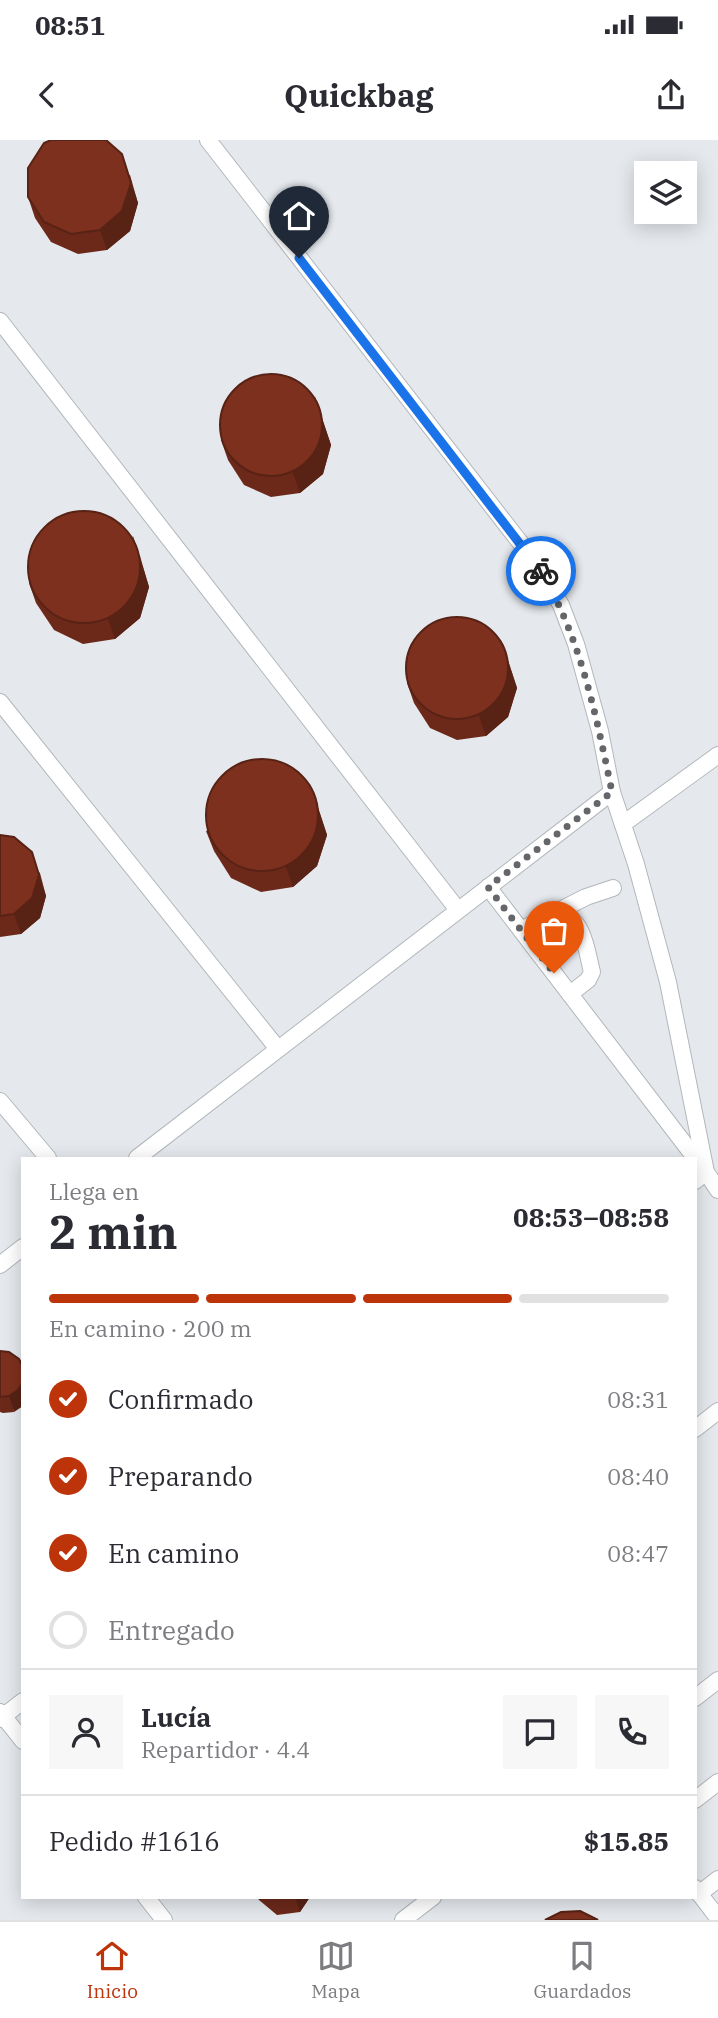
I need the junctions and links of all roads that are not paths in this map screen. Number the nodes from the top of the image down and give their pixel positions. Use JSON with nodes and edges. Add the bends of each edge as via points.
{"nodes":[{"id":1,"x":208,"y":140,"type":"edge"},
{"id":2,"x":0,"y":321,"type":"edge"},
{"id":3,"x":3,"y":713,"type":"edge"},
{"id":4,"x":718,"y":755,"type":"edge"},
{"id":5,"x":612,"y":792,"type":"junction"},
{"id":6,"x":622,"y":824,"type":"junction"},
{"id":7,"x":488,"y":887,"type":"junction"},
{"id":8,"x":613,"y":888,"type":"dead end"},
{"id":9,"x":458,"y":910,"type":"junction"},
{"id":10,"x":557,"y":911,"type":"junction"},
{"id":11,"x":522,"y":930,"type":"junction"},
{"id":12,"x":570,"y":994,"type":"junction"},
{"id":13,"x":278,"y":1049,"type":"junction"},
{"id":14,"x":0,"y":1101,"type":"edge"},
{"id":15,"x":47,"y":1157,"type":"edge"},
{"id":16,"x":138,"y":1157,"type":"edge"},
{"id":17,"x":687,"y":1157,"type":"edge"},
{"id":18,"x":701,"y":1177,"type":"edge"},
{"id":19,"x":718,"y":1190,"type":"edge"},
{"id":20,"x":21,"y":1249,"type":"edge"},
{"id":21,"x":0,"y":1265,"type":"edge"},
{"id":22,"x":718,"y":1411,"type":"edge"},
{"id":23,"x":697,"y":1427,"type":"edge"},
{"id":24,"x":718,"y":1680,"type":"edge"},
{"id":25,"x":697,"y":1696,"type":"edge"},
{"id":26,"x":21,"y":1702,"type":"edge"},
{"id":27,"x":1,"y":1716,"type":"edge"},
{"id":28,"x":21,"y":1739,"type":"edge"},
{"id":29,"x":718,"y":1782,"type":"edge"},
{"id":30,"x":697,"y":1798,"type":"edge"},
{"id":31,"x":718,"y":1879,"type":"edge"},
{"id":32,"x":697,"y":1891,"type":"edge"},
{"id":33,"x":148,"y":1899,"type":"edge"},
{"id":34,"x":430,"y":1899,"type":"edge"},
{"id":35,"x":718,"y":1918,"type":"edge"},
{"id":36,"x":164,"y":1920,"type":"edge"},
{"id":37,"x":403,"y":1920,"type":"edge"}],
"edges":[{"from":1,"to":5,"type":"street","via":[[536,563],[561,605],[576,644]]},
{"from":2,"to":9,"type":"street"},
{"from":3,"to":13,"type":"street"},
{"from":4,"to":6,"type":"street"},
{"from":5,"to":6,"type":"street"},
{"from":5,"to":7,"type":"street"},
{"from":6,"to":18,"type":"street","via":[[668,982]]},
{"from":7,"to":9,"type":"street"},
{"from":7,"to":11,"type":"street"},
{"from":8,"to":10,"type":"street"},
{"from":9,"to":13,"type":"street"},
{"from":10,"to":11,"type":"street"},
{"from":10,"to":12,"type":"street","via":[[577,922],[592,972]]},
{"from":11,"to":12,"type":"street"},
{"from":12,"to":17,"type":"street"},
{"from":13,"to":16,"type":"street"},
{"from":14,"to":15,"type":"street"},
{"from":18,"to":19,"type":"street"},
{"from":20,"to":21,"type":"street"},
{"from":22,"to":23,"type":"street"},
{"from":24,"to":25,"type":"street"},
{"from":26,"to":27,"type":"street"},
{"from":27,"to":28,"type":"street"},
{"from":29,"to":30,"type":"street"},
{"from":31,"to":32,"type":"street"},
{"from":32,"to":35,"type":"street"},
{"from":33,"to":36,"type":"street"},
{"from":34,"to":37,"type":"street"}]}
